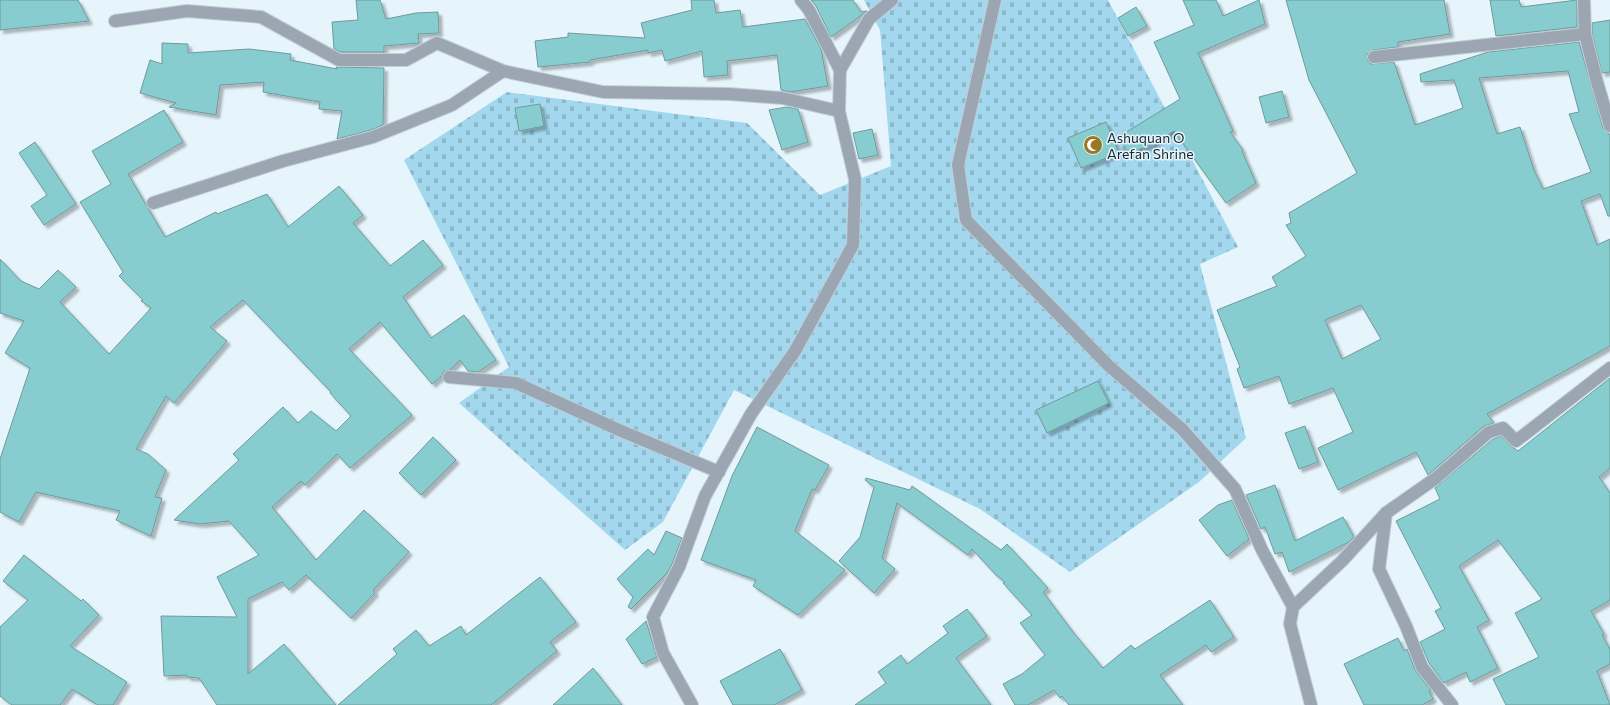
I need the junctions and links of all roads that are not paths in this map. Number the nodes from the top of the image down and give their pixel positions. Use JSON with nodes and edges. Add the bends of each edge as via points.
{"nodes":[{"id":1,"x":802,"y":0,"type":"edge"},
{"id":2,"x":892,"y":0,"type":"edge"},
{"id":3,"x":995,"y":0,"type":"edge"},
{"id":4,"x":1584,"y":0,"type":"edge"},
{"id":5,"x":115,"y":21,"type":"dead end"},
{"id":6,"x":1585,"y":34,"type":"junction"},
{"id":7,"x":1374,"y":58,"type":"dead end"},
{"id":8,"x":840,"y":70,"type":"junction"},
{"id":9,"x":503,"y":71,"type":"junction"},
{"id":10,"x":838,"y":111,"type":"junction"},
{"id":11,"x":1610,"y":126,"type":"edge"},
{"id":12,"x":153,"y":203,"type":"dead end"},
{"id":13,"x":1610,"y":368,"type":"edge"},
{"id":14,"x":449,"y":377,"type":"dead end"},
{"id":15,"x":719,"y":472,"type":"junction"},
{"id":16,"x":1386,"y":513,"type":"junction"},
{"id":17,"x":1293,"y":607,"type":"junction"},
{"id":18,"x":692,"y":705,"type":"edge"},
{"id":19,"x":1311,"y":705,"type":"edge"},
{"id":20,"x":1452,"y":705,"type":"edge"}],
"edges":[{"from":1,"to":8,"type":"street"},
{"from":2,"to":8,"type":"street","via":[[869,19]]},
{"from":3,"to":17,"type":"street","via":[[958,165],[966,220],[1109,366],[1182,429],[1235,489],[1262,550]]},
{"from":4,"to":6,"type":"street"},
{"from":5,"to":9,"type":"street","via":[[188,11],[261,17],[339,60],[406,60],[437,43]]},
{"from":6,"to":7,"type":"street"},
{"from":6,"to":11,"type":"street"},
{"from":8,"to":10,"type":"street"},
{"from":9,"to":10,"type":"street","via":[[603,92],[729,94],[782,98]]},
{"from":9,"to":12,"type":"street","via":[[452,105],[373,137]]},
{"from":10,"to":15,"type":"street","via":[[855,179],[853,245],[795,351],[752,414]]},
{"from":13,"to":16,"type":"street","via":[[1516,441],[1503,428],[1489,432],[1436,478]]},
{"from":14,"to":15,"type":"street","via":[[516,383]]},
{"from":15,"to":18,"type":"street","via":[[705,496],[679,567],[653,617],[663,653]]},
{"from":16,"to":17,"type":"street","via":[[1342,561]]},
{"from":16,"to":20,"type":"street","via":[[1379,568],[1422,667]]},
{"from":17,"to":19,"type":"street","via":[[1290,624]]}]}
